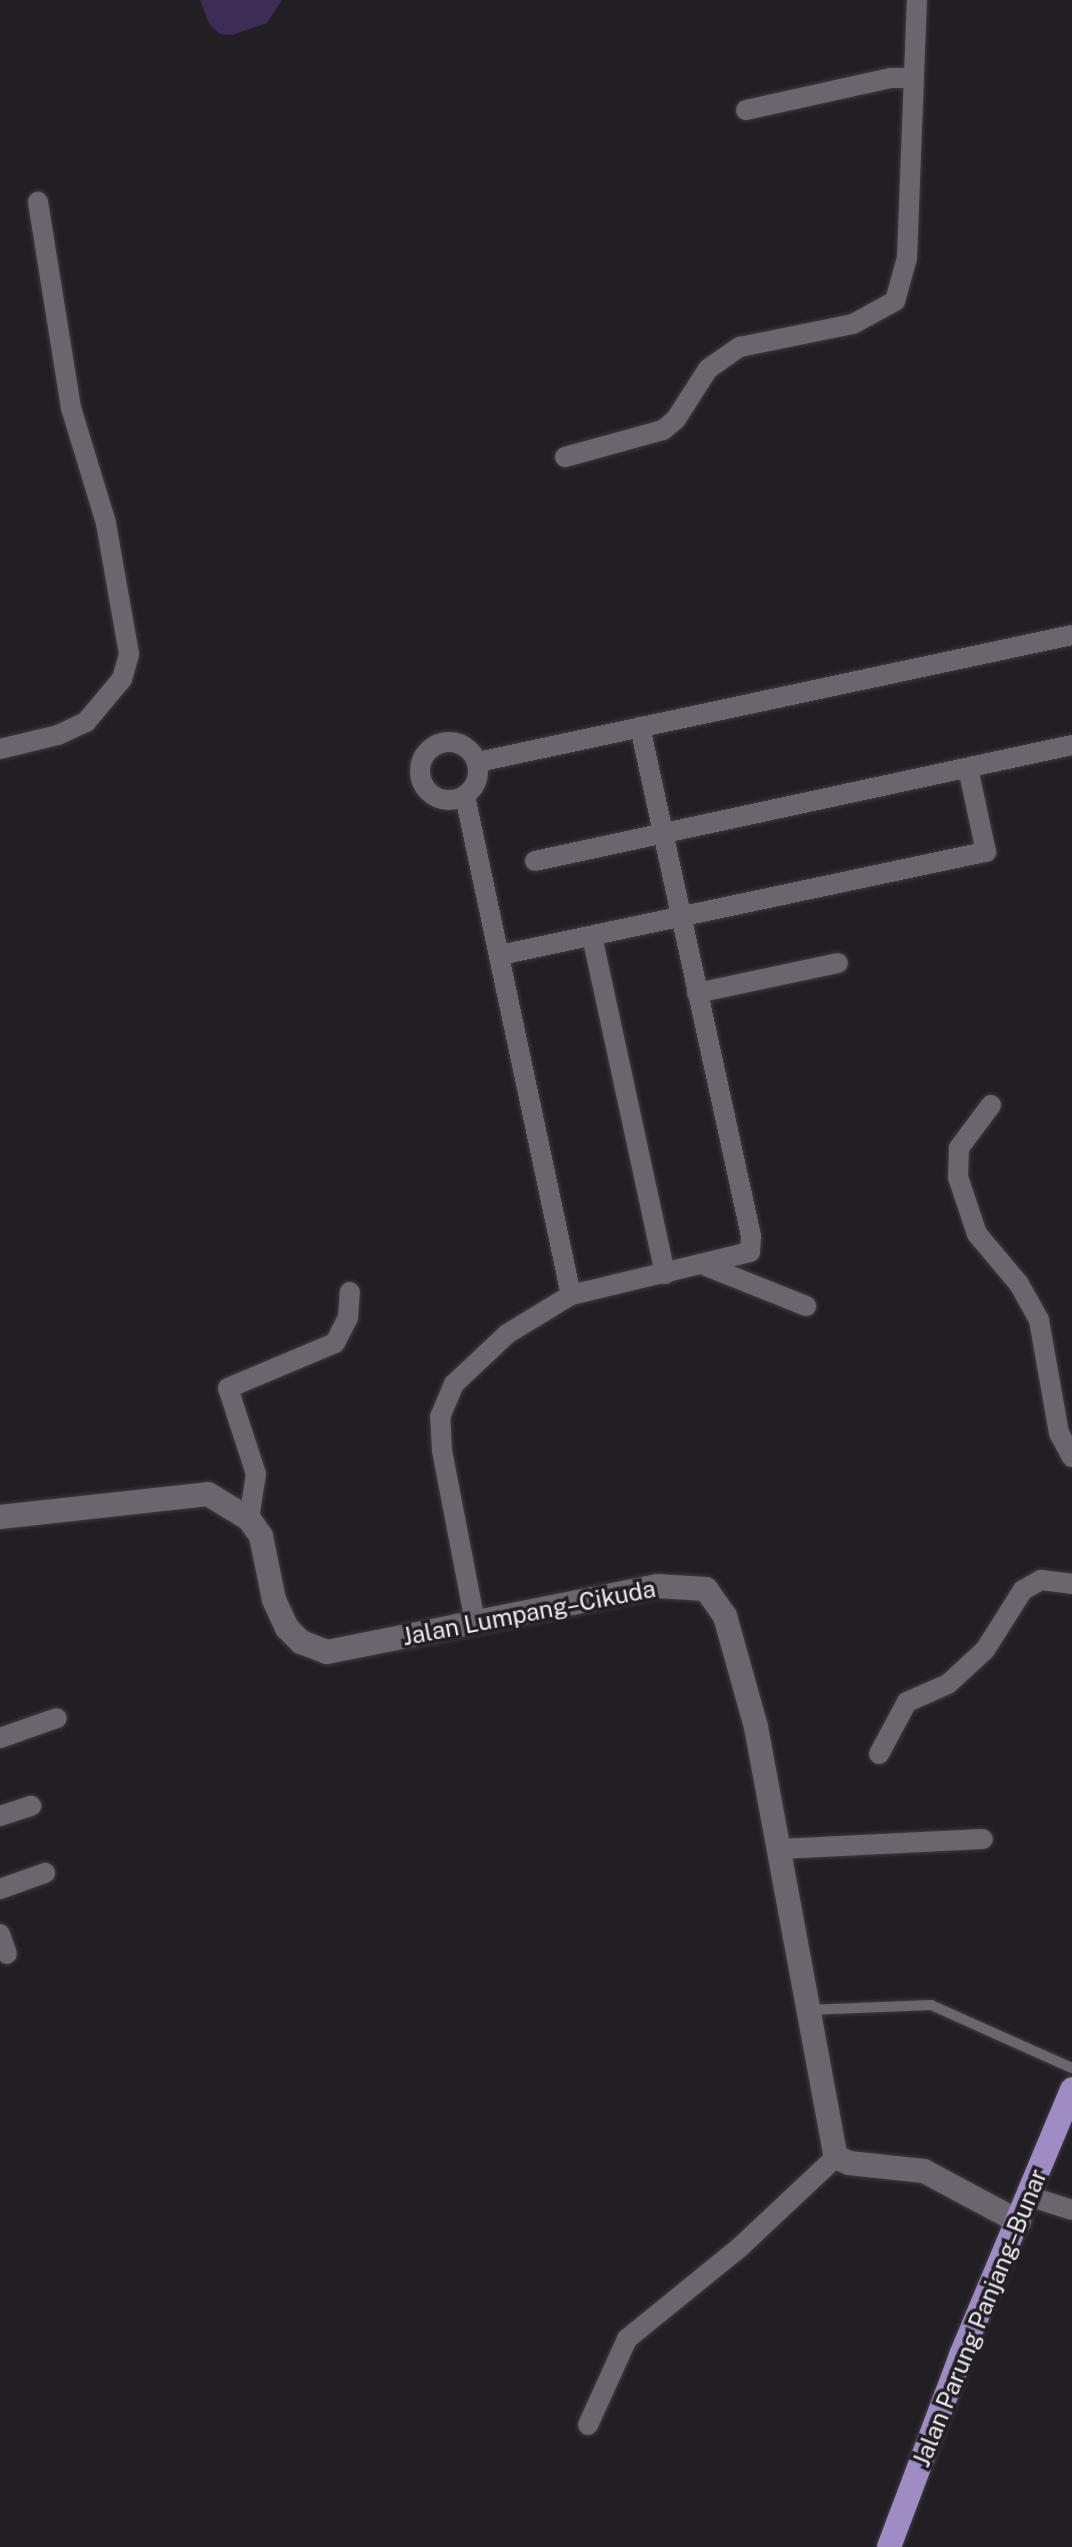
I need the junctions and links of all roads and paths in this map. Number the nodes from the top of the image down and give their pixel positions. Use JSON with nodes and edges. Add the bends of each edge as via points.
{"nodes":[{"id":1,"x":917,"y":0,"type":"edge"},
{"id":2,"x":913,"y":78,"type":"junction"},
{"id":3,"x":746,"y":110,"type":"dead end"},
{"id":4,"x":38,"y":202,"type":"dead end"},
{"id":5,"x":565,"y":457,"type":"dead end"},
{"id":6,"x":1072,"y":635,"type":"edge"},
{"id":7,"x":640,"y":727,"type":"junction"},
{"id":8,"x":1072,"y":745,"type":"edge"},
{"id":9,"x":0,"y":749,"type":"edge"},
{"id":10,"x":478,"y":762,"type":"junction"},
{"id":11,"x":968,"y":768,"type":"junction"},
{"id":12,"x":465,"y":796,"type":"junction"},
{"id":13,"x":663,"y":834,"type":"junction"},
{"id":14,"x":535,"y":861,"type":"dead end"},
{"id":15,"x":681,"y":917,"type":"junction"},
{"id":16,"x":592,"y":936,"type":"junction"},
{"id":17,"x":500,"y":955,"type":"junction"},
{"id":18,"x":838,"y":963,"type":"dead end"},
{"id":19,"x":697,"y":993,"type":"junction"},
{"id":20,"x":991,"y":1105,"type":"dead end"},
{"id":21,"x":705,"y":1266,"type":"junction"},
{"id":22,"x":665,"y":1274,"type":"junction"},
{"id":23,"x":350,"y":1292,"type":"dead end"},
{"id":24,"x":571,"y":1295,"type":"junction"},
{"id":25,"x":806,"y":1306,"type":"dead end"},
{"id":26,"x":1072,"y":1457,"type":"edge"},
{"id":27,"x":0,"y":1517,"type":"edge"},
{"id":28,"x":249,"y":1519,"type":"junction"},
{"id":29,"x":1072,"y":1584,"type":"edge"},
{"id":30,"x":475,"y":1622,"type":"junction"},
{"id":31,"x":57,"y":1718,"type":"dead end"},
{"id":32,"x":0,"y":1738,"type":"edge"},
{"id":33,"x":879,"y":1754,"type":"dead end"},
{"id":34,"x":31,"y":1806,"type":"dead end"},
{"id":35,"x":0,"y":1816,"type":"edge"},
{"id":36,"x":983,"y":1839,"type":"dead end"},
{"id":37,"x":780,"y":1849,"type":"junction"},
{"id":38,"x":45,"y":1873,"type":"dead end"},
{"id":39,"x":0,"y":1889,"type":"edge"},
{"id":40,"x":0,"y":1934,"type":"edge"},
{"id":41,"x":7,"y":1954,"type":"dead end"},
{"id":42,"x":805,"y":2010,"type":"junction"},
{"id":43,"x":1072,"y":2068,"type":"edge"},
{"id":44,"x":1072,"y":2089,"type":"edge"},
{"id":45,"x":836,"y":2157,"type":"junction"},
{"id":46,"x":1029,"y":2196,"type":"junction"},
{"id":47,"x":1072,"y":2210,"type":"edge"},
{"id":48,"x":1019,"y":2222,"type":"junction"},
{"id":49,"x":588,"y":2425,"type":"dead end"},
{"id":50,"x":889,"y":2547,"type":"edge"}],
"edges":[{"from":1,"to":2,"type":"street"},
{"from":2,"to":3,"type":"street","via":[[890,78]]},
{"from":2,"to":5,"type":"street","via":[[907,258],[895,301],[853,324],[740,347],[708,369],[663,430]]},
{"from":4,"to":9,"type":"street","via":[[71,408],[106,523],[129,654],[122,679],[86,722],[58,735]]},
{"from":6,"to":7,"type":"street"},
{"from":7,"to":10,"type":"street"},
{"from":7,"to":13,"type":"street"},
{"from":8,"to":11,"type":"street"},
{"from":10,"to":12,"type":"street","via":[[477,781]]},
{"from":10,"to":12,"type":"street","via":[[468,747],[450,741],[432,747],[421,763],[422,783],[436,797]]},
{"from":11,"to":13,"type":"street"},
{"from":11,"to":15,"type":"street","via":[[986,852]]},
{"from":12,"to":17,"type":"street"},
{"from":13,"to":14,"type":"street"},
{"from":13,"to":15,"type":"street"},
{"from":15,"to":16,"type":"street"},
{"from":15,"to":19,"type":"street"},
{"from":16,"to":17,"type":"street"},
{"from":16,"to":22,"type":"street"},
{"from":17,"to":24,"type":"street"},
{"from":18,"to":19,"type":"street"},
{"from":19,"to":21,"type":"street","via":[[751,1236],[750,1252]]},
{"from":20,"to":26,"type":"street","via":[[959,1148],[958,1177],[977,1234],[1019,1284],[1039,1320],[1059,1433]]},
{"from":21,"to":22,"type":"street"},
{"from":21,"to":25,"type":"street"},
{"from":22,"to":24,"type":"street"},
{"from":23,"to":28,"type":"street","via":[[348,1318],[335,1343],[228,1388],[256,1474]]},
{"from":24,"to":30,"type":"street","via":[[507,1334],[454,1384],[440,1417]]},
{"from":27,"to":28,"type":"street","via":[[188,1493],[208,1494]]},
{"from":28,"to":30,"type":"street","name":"Jalan Lumpang–Cikuda","via":[[261,1536],[274,1600],[301,1642],[344,1652]]},
{"from":29,"to":33,"type":"street","via":[[1041,1580],[1023,1590],[985,1650],[948,1684],[907,1702]]},
{"from":30,"to":37,"type":"street","name":"Jalan Lumpang–Cikuda","via":[[657,1586],[706,1589],[725,1616],[756,1727]]},
{"from":31,"to":32,"type":"street"},
{"from":34,"to":35,"type":"street"},
{"from":36,"to":37,"type":"street"},
{"from":37,"to":42,"type":"street","name":"Jalan Lumpang–Cikuda"},
{"from":38,"to":39,"type":"street"},
{"from":40,"to":41,"type":"street"},
{"from":42,"to":43,"type":"lane","via":[[931,2005]]},
{"from":42,"to":45,"type":"street","name":"Jalan Lumpang–Cikuda"},
{"from":44,"to":46,"type":"main road","name":"Jalan Parung Panjang–Bunar"},
{"from":45,"to":48,"type":"street","via":[[924,2171]]},
{"from":45,"to":49,"type":"street","via":[[739,2248],[627,2339]]},
{"from":46,"to":47,"type":"street"},
{"from":46,"to":48,"type":"main road","name":"Jalan Parung Panjang–Bunar"},
{"from":48,"to":50,"type":"main road","name":"Jalan Parung Panjang–Bunar","via":[[961,2355]]}]}
